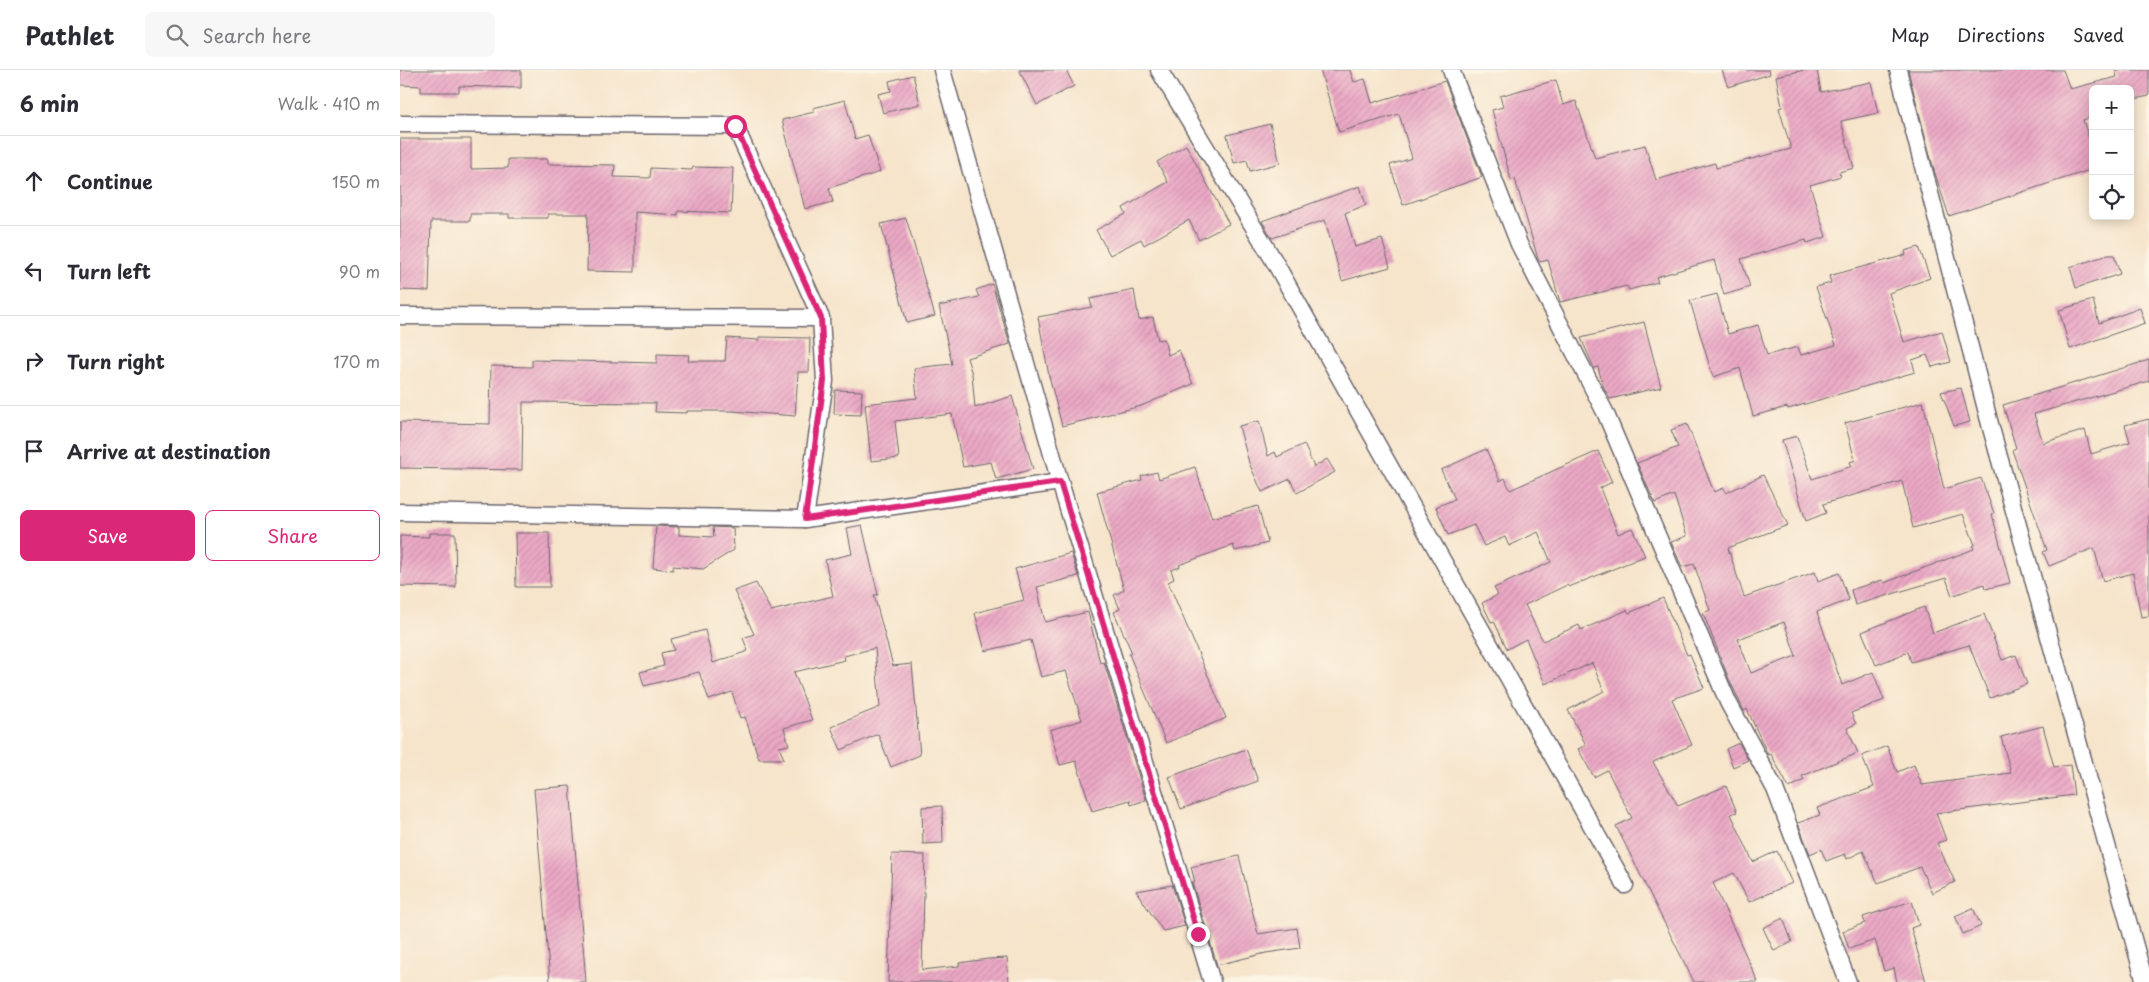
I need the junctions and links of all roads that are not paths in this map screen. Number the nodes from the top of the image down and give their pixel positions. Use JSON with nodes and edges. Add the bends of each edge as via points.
{"nodes":[{"id":1,"x":942,"y":70,"type":"edge"},
{"id":2,"x":1159,"y":70,"type":"edge"},
{"id":3,"x":1451,"y":70,"type":"edge"},
{"id":4,"x":1898,"y":70,"type":"edge"},
{"id":5,"x":400,"y":124,"type":"edge"},
{"id":6,"x":400,"y":316,"type":"edge"},
{"id":7,"x":821,"y":318,"type":"junction"},
{"id":8,"x":1060,"y":482,"type":"junction"},
{"id":9,"x":400,"y":512,"type":"edge"},
{"id":10,"x":805,"y":519,"type":"junction"},
{"id":11,"x":1625,"y":885,"type":"dead end"},
{"id":12,"x":1212,"y":982,"type":"edge"},
{"id":13,"x":1848,"y":982,"type":"edge"},
{"id":14,"x":2146,"y":982,"type":"edge"}],
"edges":[{"from":1,"to":8,"type":"street"},
{"from":2,"to":11,"type":"street","via":[[1273,259]]},
{"from":3,"to":13,"type":"street","via":[[1520,244],[1605,412],[1728,702],[1776,789]]},
{"from":4,"to":14,"type":"street","via":[[1990,428]]},
{"from":5,"to":7,"type":"street","via":[[735,126]]},
{"from":6,"to":7,"type":"street"},
{"from":7,"to":10,"type":"street","via":[[824,381]]},
{"from":8,"to":10,"type":"street"},
{"from":8,"to":12,"type":"street"},
{"from":9,"to":10,"type":"street"}]}
